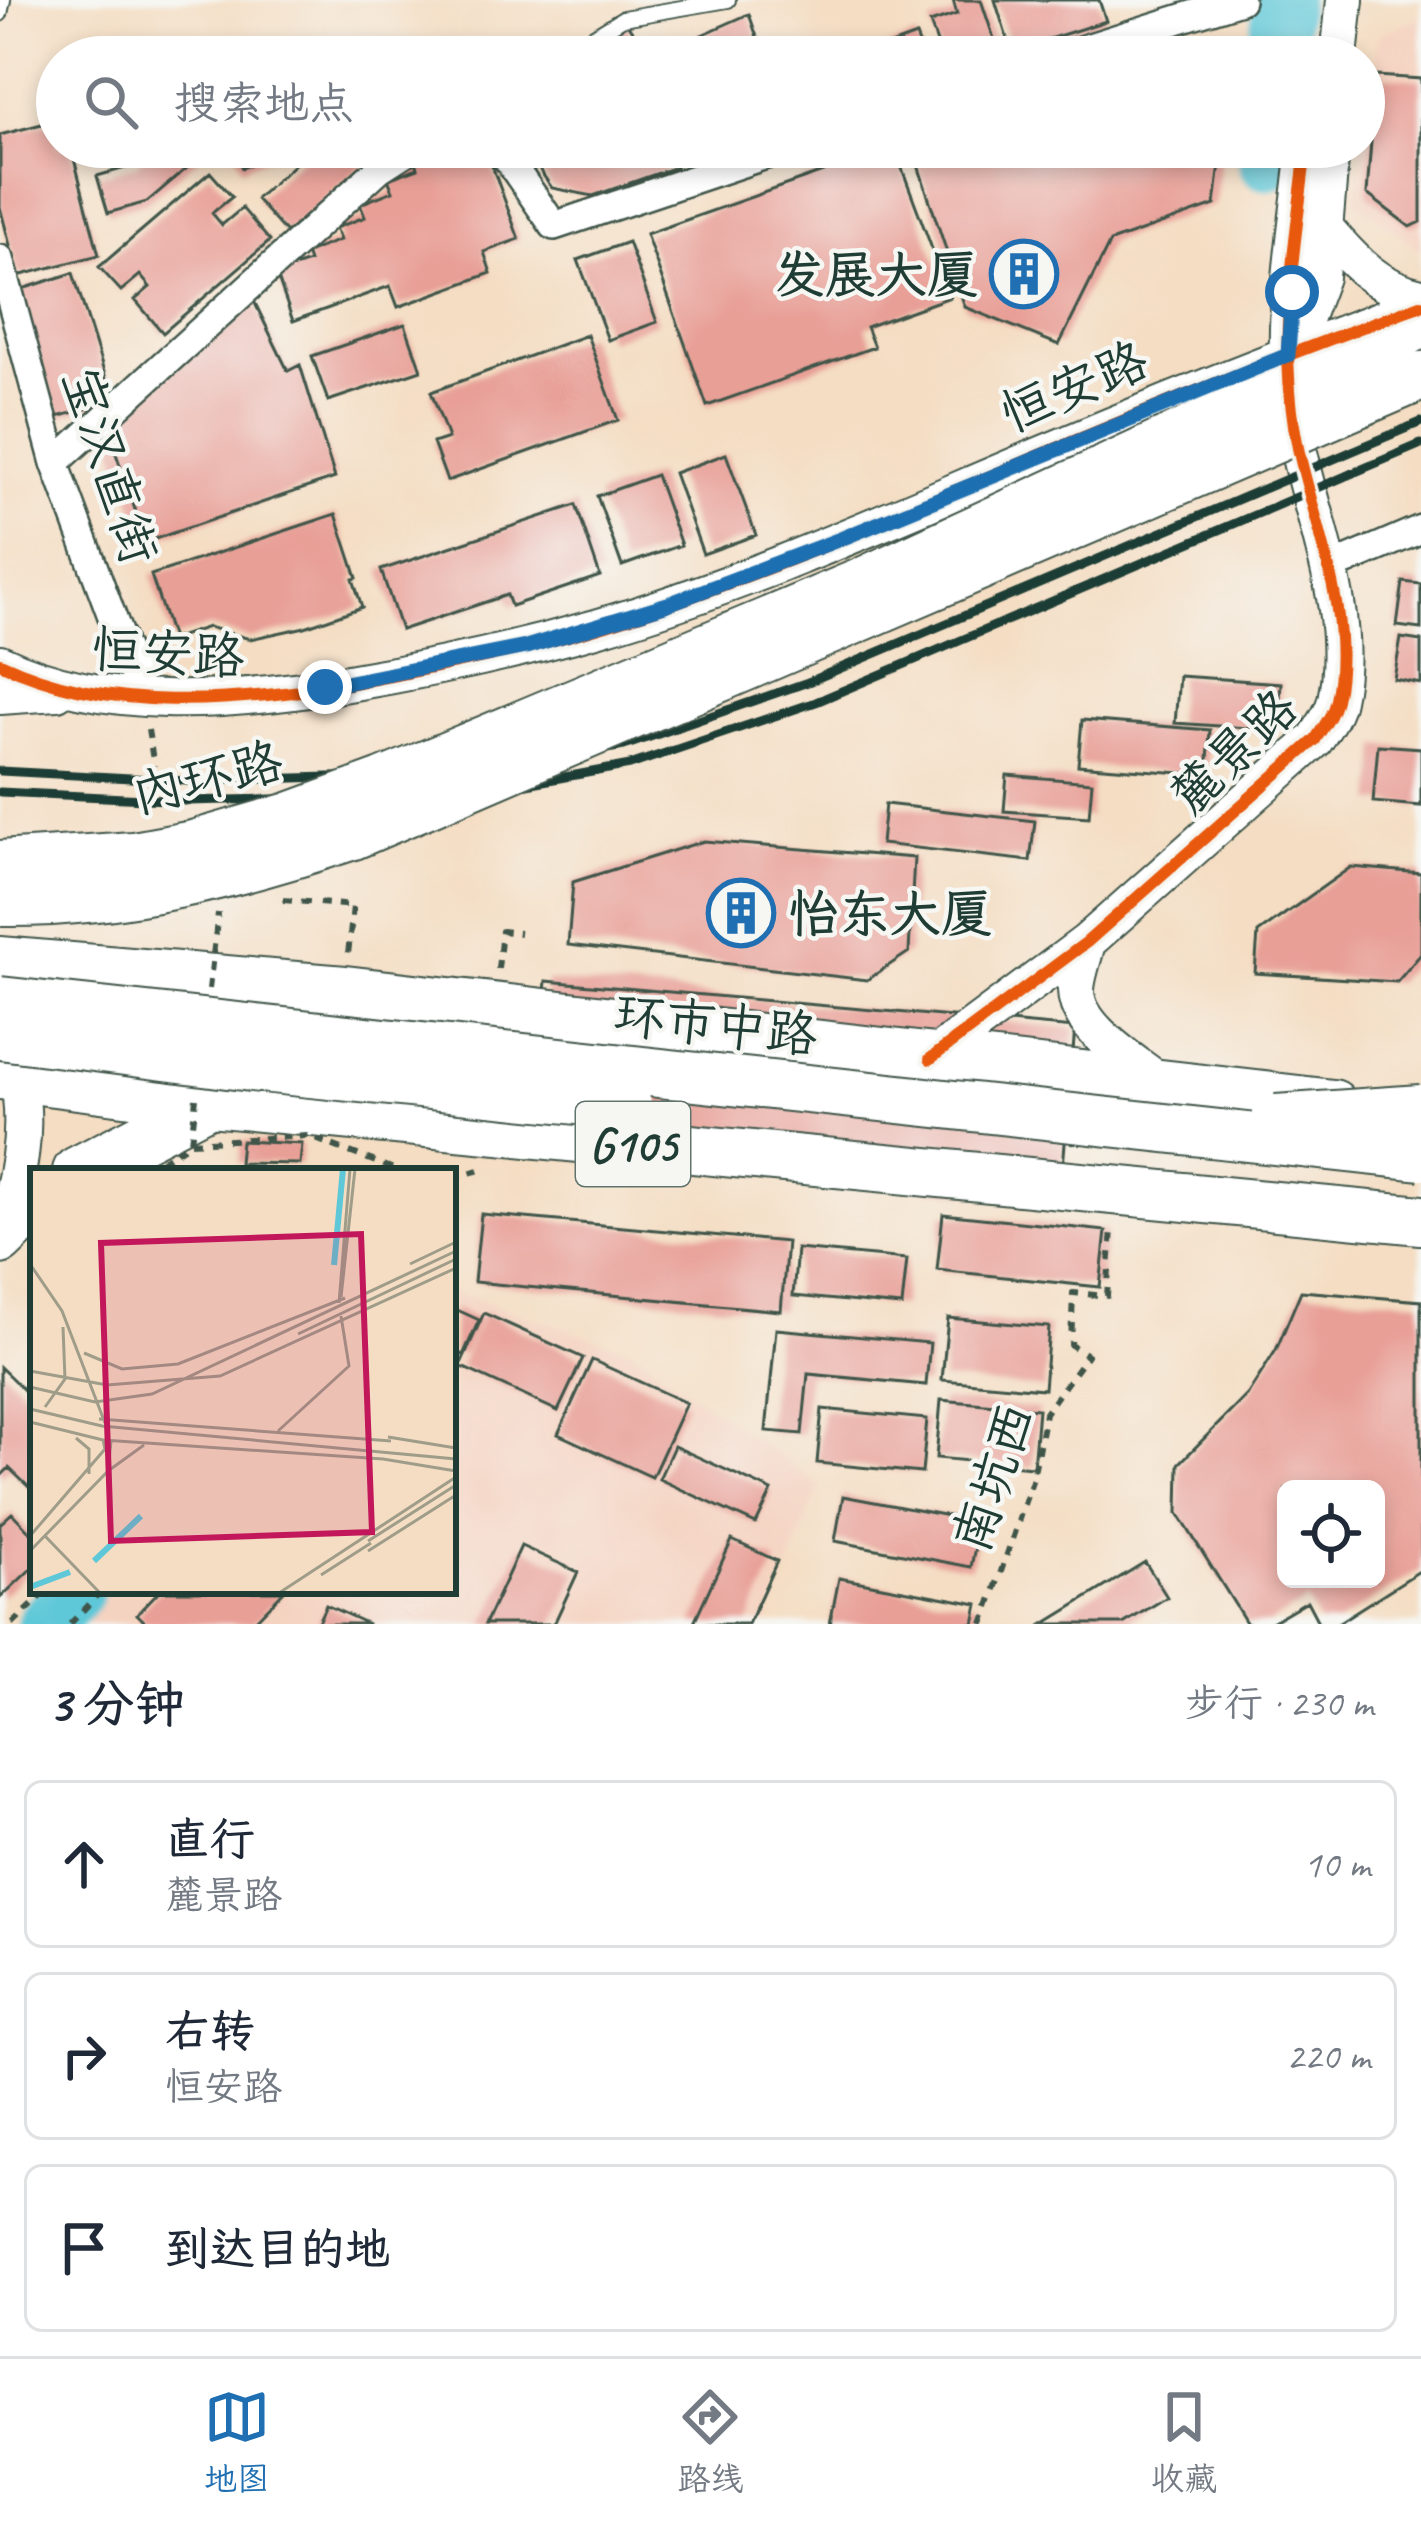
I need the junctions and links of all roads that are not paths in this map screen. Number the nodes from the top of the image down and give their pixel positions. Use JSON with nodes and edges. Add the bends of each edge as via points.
{"nodes":[{"id":1,"x":3,"y":0,"type":"edge"},
{"id":2,"x":728,"y":0,"type":"edge"},
{"id":3,"x":1240,"y":0,"type":"edge"},
{"id":4,"x":1320,"y":0,"type":"edge"},
{"id":5,"x":1345,"y":0,"type":"edge"},
{"id":6,"x":0,"y":14,"type":"edge"},
{"id":7,"x":595,"y":36,"type":"edge"},
{"id":8,"x":1125,"y":36,"type":"edge"},
{"id":9,"x":1316,"y":36,"type":"edge"},
{"id":10,"x":1341,"y":36,"type":"edge"},
{"id":11,"x":380,"y":168,"type":"edge"},
{"id":12,"x":514,"y":168,"type":"edge"},
{"id":13,"x":727,"y":168,"type":"edge"},
{"id":14,"x":1304,"y":168,"type":"edge"},
{"id":15,"x":1329,"y":168,"type":"edge"},
{"id":16,"x":1324,"y":227,"type":"junction"},
{"id":17,"x":0,"y":259,"type":"edge"},
{"id":18,"x":1421,"y":304,"type":"edge"},
{"id":19,"x":1421,"y":324,"type":"edge"},
{"id":20,"x":1368,"y":347,"type":"junction"},
{"id":21,"x":1288,"y":355,"type":"junction"},
{"id":22,"x":1421,"y":376,"type":"edge"},
{"id":23,"x":55,"y":464,"type":"junction"},
{"id":24,"x":1421,"y":529,"type":"edge"},
{"id":25,"x":1330,"y":568,"type":"junction"},
{"id":26,"x":0,"y":663,"type":"edge"},
{"id":27,"x":91,"y":690,"type":"junction"},
{"id":28,"x":0,"y":696,"type":"edge"},
{"id":29,"x":142,"y":697,"type":"junction"},
{"id":30,"x":0,"y":865,"type":"edge"},
{"id":31,"x":0,"y":902,"type":"edge"},
{"id":32,"x":1087,"y":942,"type":"junction"},
{"id":33,"x":4,"y":1012,"type":"edge"},
{"id":34,"x":832,"y":1049,"type":"junction"},
{"id":35,"x":930,"y":1059,"type":"junction"},
{"id":36,"x":1163,"y":1085,"type":"junction"},
{"id":37,"x":683,"y":1094,"type":"junction"},
{"id":38,"x":1421,"y":1111,"type":"edge"},
{"id":39,"x":199,"y":1114,"type":"junction"},
{"id":40,"x":1179,"y":1131,"type":"junction"},
{"id":41,"x":1421,"y":1156,"type":"edge"},
{"id":42,"x":80,"y":1168,"type":"edge"},
{"id":43,"x":1421,"y":1168,"type":"edge"},
{"id":44,"x":1421,"y":1187,"type":"edge"},
{"id":45,"x":30,"y":1211,"type":"edge"},
{"id":46,"x":1421,"y":1220,"type":"edge"},
{"id":47,"x":0,"y":1238,"type":"edge"}],
"edges":[{"from":1,"to":6,"type":"lane"},
{"from":2,"to":7,"type":"lane","via":[[623,19]]},
{"from":3,"to":8,"type":"street"},
{"from":4,"to":9,"type":"street"},
{"from":5,"to":10,"type":"street"},
{"from":11,"to":23,"type":"street"},
{"from":12,"to":13,"type":"street","via":[[554,226]]},
{"from":14,"to":21,"type":"street","name":"麓景路"},
{"from":15,"to":16,"type":"street"},
{"from":16,"to":18,"type":"street","via":[[1366,273]]},
{"from":16,"to":21,"type":"street","via":[[1311,310]]},
{"from":17,"to":23,"type":"street","name":"宝汉直街"},
{"from":18,"to":20,"type":"highway","bridge":true},
{"from":18,"to":21,"type":"street","name":"恒安路"},
{"from":19,"to":20,"type":"highway","name":"内环路","bridge":true},
{"from":20,"to":30,"type":"highway","name":"内环路","bridge":true,"via":[[856,585],[364,790],[193,845]]},
{"from":21,"to":25,"type":"street","name":"麓景路","via":[[1298,446]]},
{"from":21,"to":29,"type":"street","name":"恒安路","via":[[843,538],[600,627],[325,687],[212,701]]},
{"from":22,"to":31,"type":"highway","name":"内环路","bridge":true,"via":[[353,835],[146,890]]},
{"from":23,"to":29,"type":"street","name":"宝汉直街"},
{"from":24,"to":25,"type":"street"},
{"from":25,"to":32,"type":"street","name":"麓景路","via":[[1336,698],[1315,740]]},
{"from":26,"to":27,"type":"street","name":"恒安路","via":[[40,682]]},
{"from":27,"to":28,"type":"street"},
{"from":27,"to":29,"type":"street","name":"恒安路"},
{"from":32,"to":35,"type":"street","name":"麓景路"},
{"from":32,"to":36,"type":"street","via":[[1076,991],[1082,1012]]},
{"from":33,"to":34,"type":"highway","name":"环市中路","number":"G105","via":[[224,994],[495,1009]]},
{"from":33,"to":37,"type":"highway"},
{"from":33,"to":39,"type":"highway","number":"G105"},
{"from":33,"to":40,"type":"highway","name":"环市中路","bridge":true},
{"from":33,"to":44,"type":"highway","name":"环市中路","bridge":true,"via":[[251,1067]]},
{"from":33,"to":47,"type":"street","via":[[24,1128]]},
{"from":34,"to":35,"type":"highway","name":"环市中路","number":"G105"},
{"from":34,"to":37,"type":"highway"},
{"from":35,"to":36,"type":"highway","name":"环市中路","number":"G105"},
{"from":36,"to":38,"type":"highway","name":"环市中路","number":"G105"},
{"from":37,"to":43,"type":"highway"},
{"from":38,"to":40,"type":"highway","bridge":true},
{"from":39,"to":42,"type":"highway"},
{"from":39,"to":46,"type":"highway","number":"G105"},
{"from":40,"to":41,"type":"highway","name":"环市中路","bridge":true},
{"from":45,"to":47,"type":"highway"}]}
